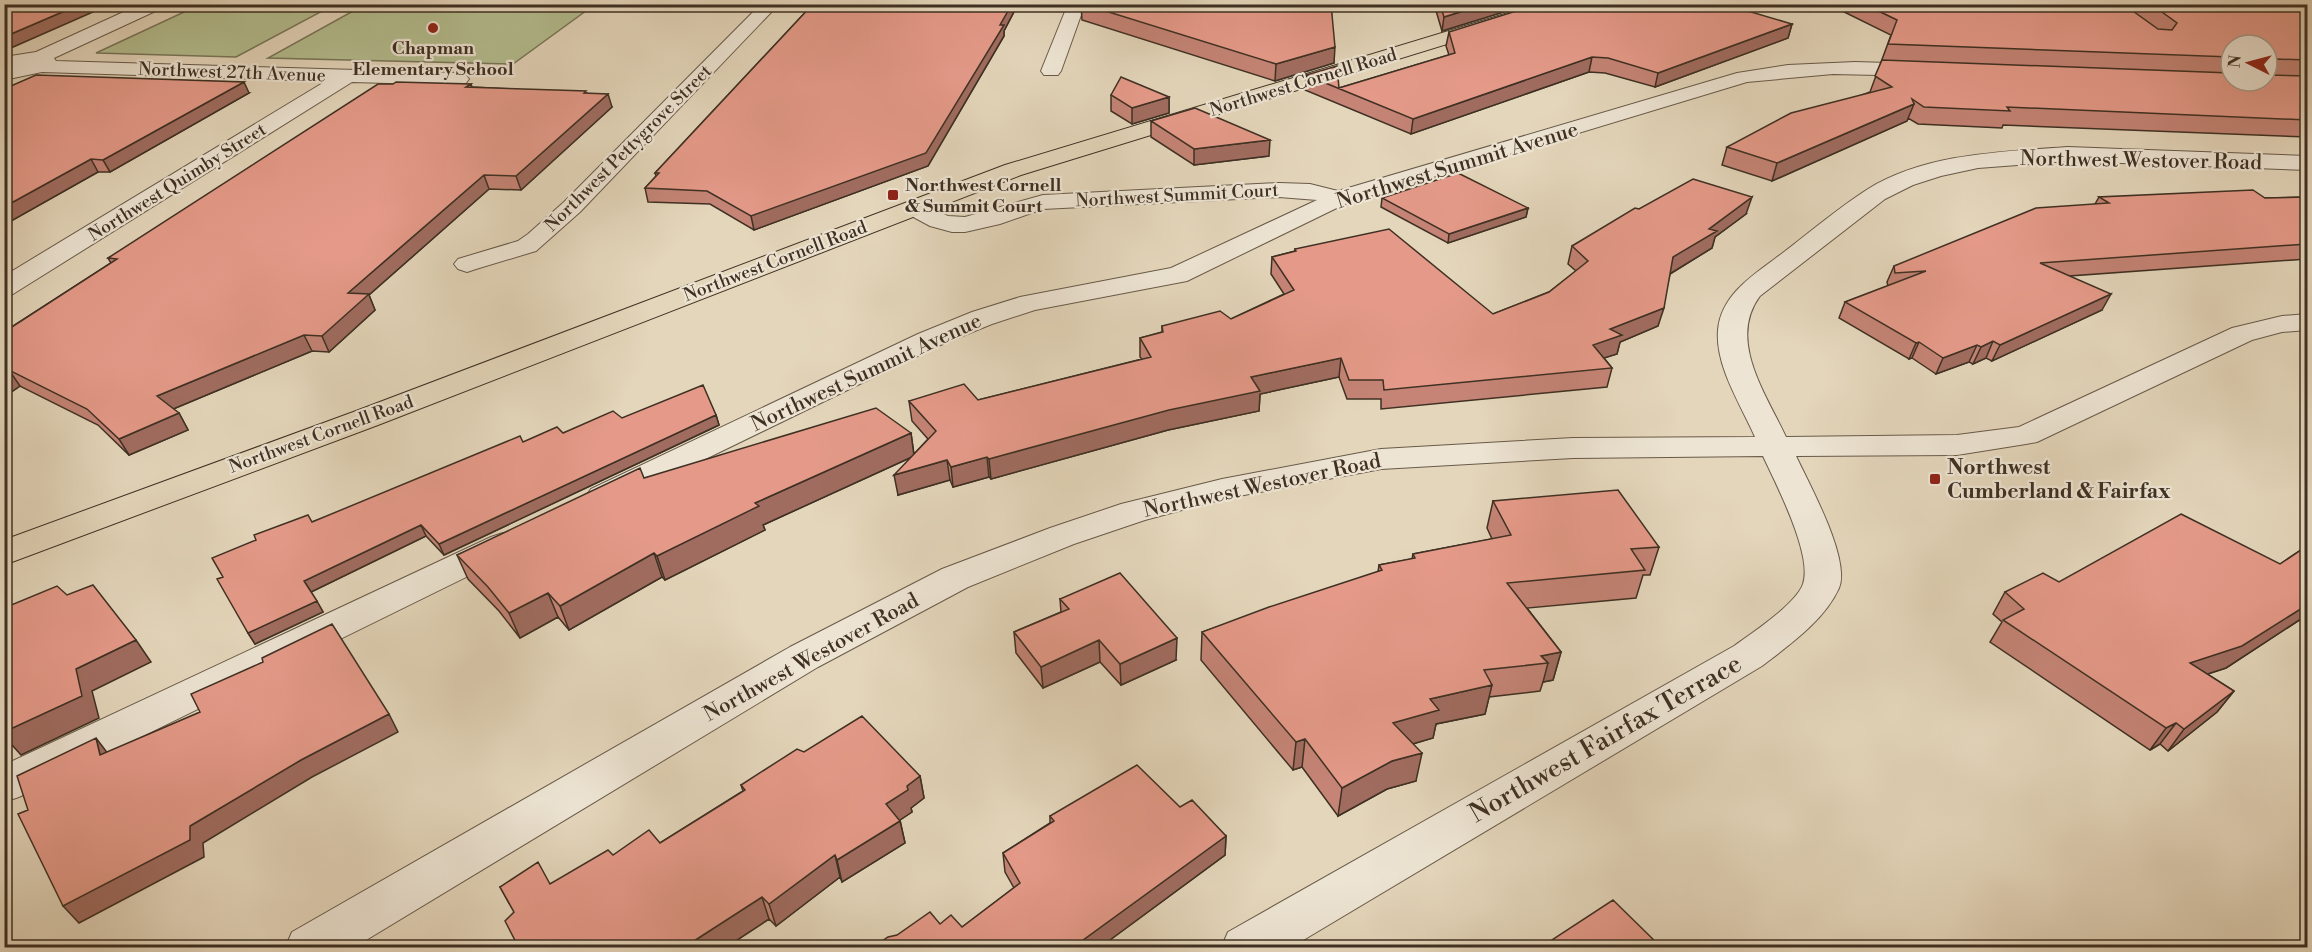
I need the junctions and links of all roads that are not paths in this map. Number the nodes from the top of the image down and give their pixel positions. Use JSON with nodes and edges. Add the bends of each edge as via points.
{"nodes":[{"id":1,"x":156,"y":4,"type":"edge"},
{"id":2,"x":771,"y":4,"type":"edge"},
{"id":3,"x":1077,"y":4,"type":"edge"},
{"id":4,"x":1558,"y":4,"type":"edge"},
{"id":5,"x":40,"y":62,"type":"junction"},
{"id":6,"x":4,"y":63,"type":"edge"},
{"id":7,"x":1051,"y":70,"type":"dead end"},
{"id":8,"x":1938,"y":70,"type":"edge"},
{"id":9,"x":4,"y":74,"type":"edge"},
{"id":10,"x":349,"y":75,"type":"junction"},
{"id":11,"x":459,"y":79,"type":"dead end"},
{"id":12,"x":2307,"y":163,"type":"edge"},
{"id":13,"x":1340,"y":198,"type":"junction"},
{"id":14,"x":914,"y":208,"type":"junction"},
{"id":15,"x":467,"y":264,"type":"dead end"},
{"id":16,"x":4,"y":288,"type":"edge"},
{"id":17,"x":2307,"y":322,"type":"edge"},
{"id":18,"x":1775,"y":446,"type":"junction"},
{"id":19,"x":574,"y":511,"type":"edge"},
{"id":20,"x":531,"y":531,"type":"edge"},
{"id":21,"x":4,"y":553,"type":"edge"},
{"id":22,"x":4,"y":785,"type":"edge"},
{"id":23,"x":309,"y":948,"type":"edge"},
{"id":24,"x":1245,"y":948,"type":"edge"}],
"edges":[{"from":1,"to":5,"type":"street"},
{"from":2,"to":15,"type":"street","name":"Northwest Pettygrove Street","via":[[537,239],[527,246]]},
{"from":3,"to":7,"type":"street"},
{"from":4,"to":14,"type":"main road","name":"Northwest Cornell Road","via":[[1012,170]]},
{"from":5,"to":6,"type":"street"},
{"from":5,"to":9,"type":"street","via":[[25,71]]},
{"from":5,"to":10,"type":"street","name":"Northwest 27th Avenue"},
{"from":8,"to":13,"type":"street","name":"Northwest Summit Avenue","via":[[1833,67],[1744,77]]},
{"from":10,"to":11,"type":"street","name":"Northwest 27th Avenue"},
{"from":10,"to":16,"type":"street","name":"Northwest Quimby Street"},
{"from":12,"to":18,"type":"street","name":"Northwest Westover Road","via":[[2068,154],[2018,157],[1935,170],[1877,194],[1750,290],[1738,304],[1731,344]]},
{"from":13,"to":14,"type":"street","name":"Northwest Summit Court","via":[[1285,190],[1043,202],[966,225],[940,222]]},
{"from":13,"to":19,"type":"street","name":"Northwest Summit Avenue","via":[[1178,275],[1030,303],[950,331]]},
{"from":14,"to":21,"type":"main road","name":"Northwest Cornell Road"},
{"from":17,"to":18,"type":"street","via":[[2242,334],[2026,435],[1958,445]]},
{"from":18,"to":23,"type":"street","name":"Northwest Westover Road","via":[[1573,448],[1381,459],[1222,489],[1133,512],[1062,536],[955,578],[804,657]]},
{"from":18,"to":24,"type":"street","name":"Northwest Fairfax Terrace","via":[[1814,529],[1823,569],[1821,587],[1786,627],[1748,656]]},
{"from":20,"to":22,"type":"street"}]}
